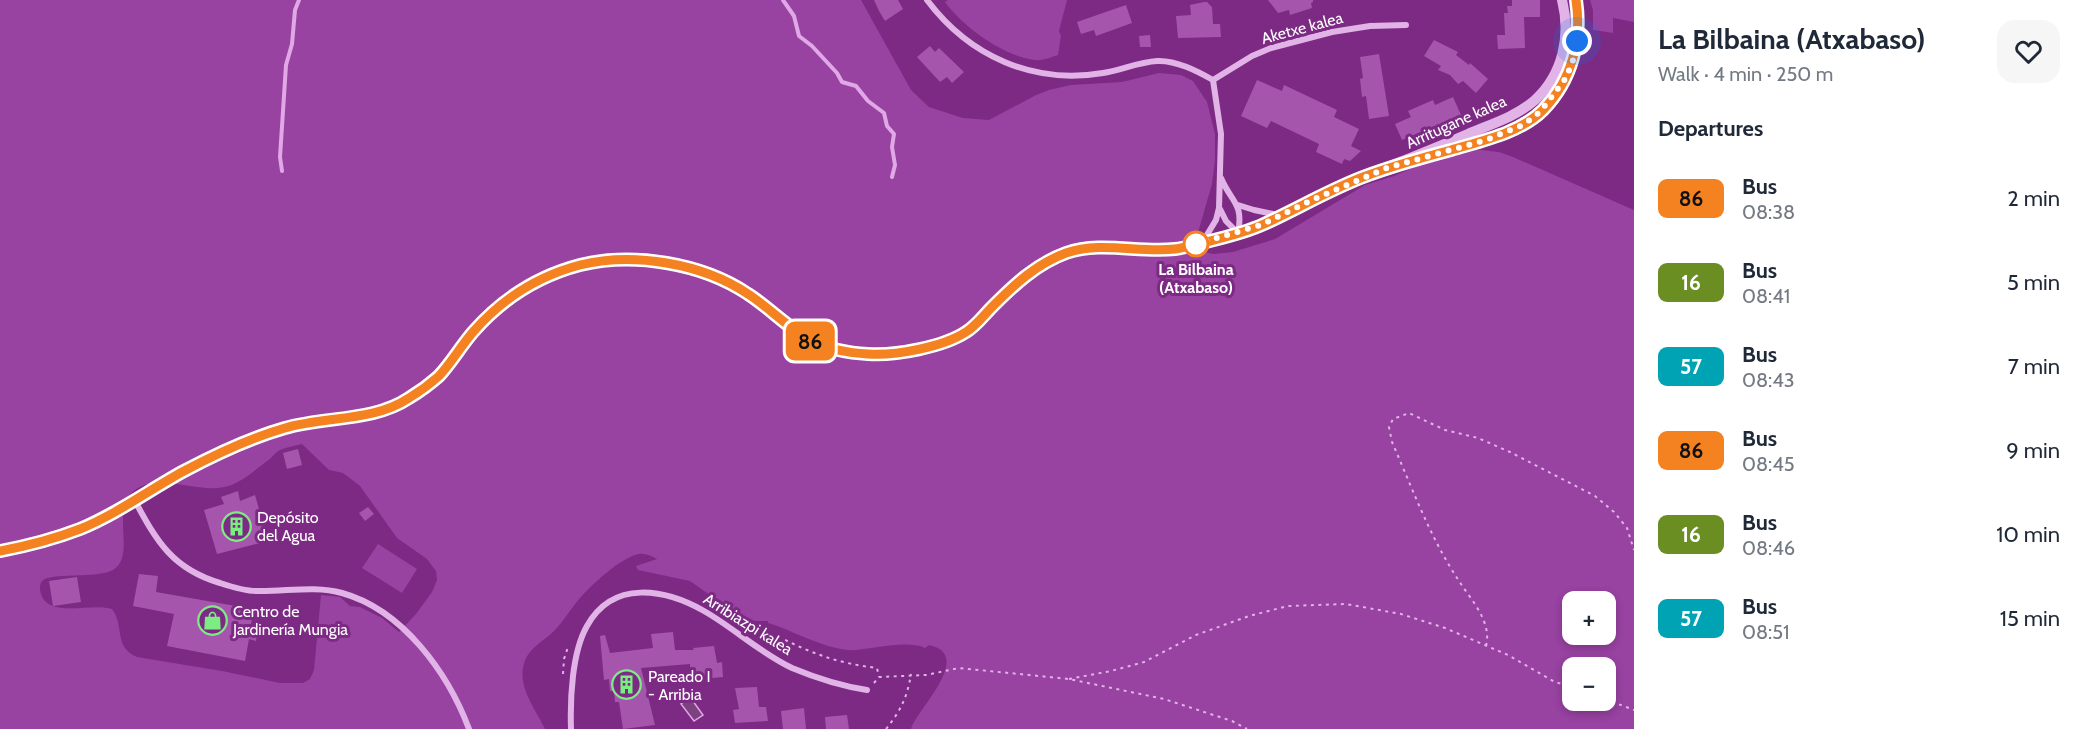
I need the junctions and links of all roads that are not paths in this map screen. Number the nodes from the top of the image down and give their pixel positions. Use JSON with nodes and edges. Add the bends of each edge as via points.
{"nodes":[{"id":1,"x":927,"y":0,"type":"edge"},
{"id":2,"x":1562,"y":0,"type":"edge"},
{"id":3,"x":1576,"y":0,"type":"edge"},
{"id":4,"x":1406,"y":25,"type":"dead end"},
{"id":5,"x":1213,"y":80,"type":"junction"},
{"id":6,"x":1387,"y":168,"type":"junction"},
{"id":7,"x":1220,"y":174,"type":"junction"},
{"id":8,"x":1238,"y":205,"type":"junction"},
{"id":9,"x":1219,"y":208,"type":"junction"},
{"id":10,"x":1280,"y":216,"type":"junction"},
{"id":11,"x":1238,"y":233,"type":"junction"},
{"id":12,"x":1202,"y":243,"type":"junction"},
{"id":13,"x":135,"y":501,"type":"junction"},
{"id":14,"x":0,"y":551,"type":"edge"},
{"id":15,"x":867,"y":690,"type":"dead end"},
{"id":16,"x":469,"y":729,"type":"edge"},
{"id":17,"x":571,"y":729,"type":"edge"}],
"edges":[{"from":1,"to":5,"type":"street","via":[[978,49],[1019,68],[1064,76],[1102,73],[1158,61],[1186,67]]},
{"from":2,"to":6,"type":"street","name":"Arritugane kalea","via":[[1565,46],[1555,74],[1535,99],[1512,116]]},
{"from":3,"to":6,"type":"street","name":"Arritugane kalea","via":[[1579,27],[1575,55],[1566,78],[1540,112],[1523,125],[1486,140]]},
{"from":4,"to":5,"type":"street","name":"Aketxe kalea","via":[[1370,26],[1271,48]]},
{"from":5,"to":7,"type":"street","via":[[1220,127]]},
{"from":6,"to":10,"type":"street","name":"Arritugane kalea"},
{"from":7,"to":8,"type":"street"},
{"from":7,"to":9,"type":"street"},
{"from":8,"to":10,"type":"street"},
{"from":8,"to":11,"type":"street"},
{"from":9,"to":11,"type":"street"},
{"from":9,"to":12,"type":"street"},
{"from":10,"to":11,"type":"street","name":"Arritugane kalea"},
{"from":11,"to":12,"type":"street","name":"Arritugane kalea"},
{"from":12,"to":13,"type":"street","name":"Arritugane kalea","via":[[1175,249],[1087,248],[1064,254],[1028,273],[969,331],[918,349],[873,354],[835,350],[810,341],[744,290],[705,273],[648,260],[620,259],[581,265],[549,276],[495,309],[438,376],[405,401],[387,410],[317,421],[247,441]]},
{"from":13,"to":14,"type":"street","name":"Arritugane kalea","via":[[80,529]]},
{"from":13,"to":16,"type":"street","via":[[162,547],[174,560],[205,579],[254,592],[318,589],[342,593],[390,617],[425,652],[459,704]]},
{"from":15,"to":17,"type":"street","name":"Arribiazpi kalea","via":[[792,668],[680,599],[657,592],[636,592],[604,605],[586,627],[575,668]]}]}
